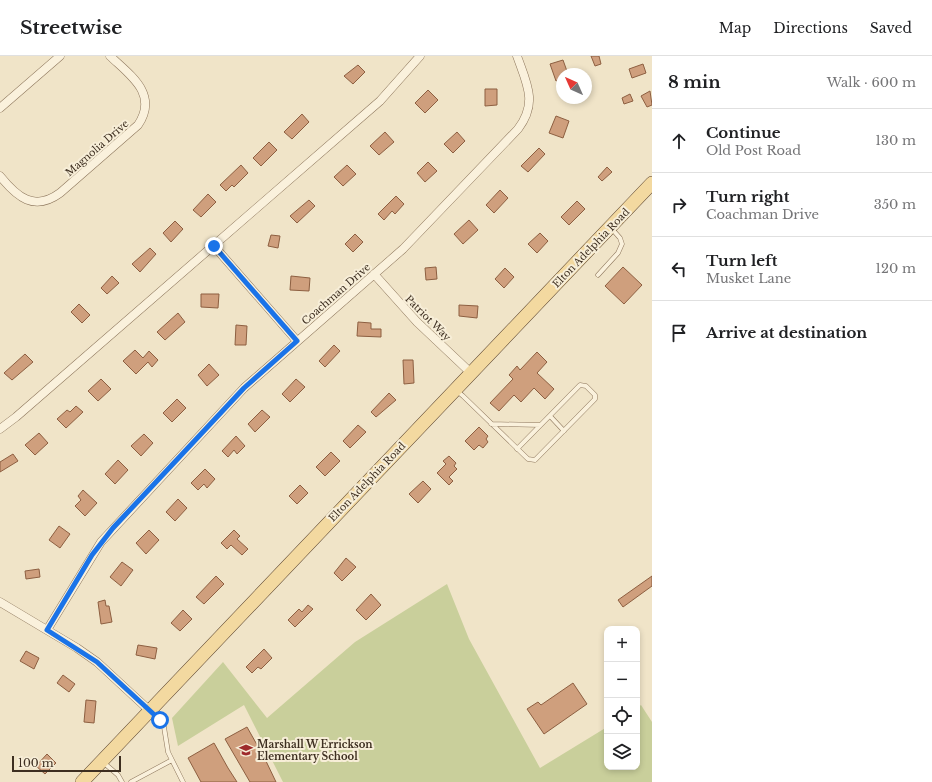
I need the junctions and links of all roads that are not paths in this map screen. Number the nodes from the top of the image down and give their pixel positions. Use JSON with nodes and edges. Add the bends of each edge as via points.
{"nodes":[{"id":1,"x":60,"y":56,"type":"edge"},
{"id":2,"x":110,"y":56,"type":"edge"},
{"id":3,"x":420,"y":56,"type":"edge"},
{"id":4,"x":517,"y":56,"type":"edge"},
{"id":5,"x":0,"y":108,"type":"edge"},
{"id":6,"x":0,"y":176,"type":"edge"},
{"id":7,"x":652,"y":183,"type":"edge"},
{"id":8,"x":611,"y":227,"type":"junction"},
{"id":9,"x":214,"y":246,"type":"junction"},
{"id":10,"x":374,"y":274,"type":"junction"},
{"id":11,"x":598,"y":275,"type":"dead end"},
{"id":12,"x":297,"y":341,"type":"junction"},
{"id":13,"x":471,"y":373,"type":"junction"},
{"id":14,"x":455,"y":389,"type":"junction"},
{"id":15,"x":550,"y":416,"type":"junction"},
{"id":16,"x":491,"y":424,"type":"junction"},
{"id":17,"x":541,"y":425,"type":"junction"},
{"id":18,"x":0,"y":429,"type":"edge"},
{"id":19,"x":564,"y":431,"type":"junction"},
{"id":20,"x":517,"y":448,"type":"junction"},
{"id":21,"x":0,"y":602,"type":"edge"},
{"id":22,"x":47,"y":630,"type":"junction"},
{"id":23,"x":150,"y":711,"type":"junction"},
{"id":24,"x":172,"y":760,"type":"junction"},
{"id":25,"x":102,"y":762,"type":"junction"},
{"id":26,"x":82,"y":782,"type":"edge"},
{"id":27,"x":122,"y":782,"type":"edge"},
{"id":28,"x":131,"y":782,"type":"edge"},
{"id":29,"x":183,"y":782,"type":"edge"}],
"edges":[{"from":1,"to":5,"type":"street"},
{"from":2,"to":6,"type":"street","name":"Magnolia Drive","via":[[142,89],[145,110],[138,125],[50,199],[40,202],[24,199],[14,193]]},
{"from":3,"to":9,"type":"street","via":[[380,101]]},
{"from":4,"to":10,"type":"street","name":"Coachman Drive","via":[[529,93],[530,105],[524,121],[420,232]]},
{"from":7,"to":8,"type":"main road","name":"Elton Adelphia Road"},
{"from":8,"to":11,"type":"lane","via":[[622,244],[618,253]]},
{"from":8,"to":13,"type":"main road","name":"Elton Adelphia Road"},
{"from":9,"to":12,"type":"street"},
{"from":9,"to":18,"type":"street"},
{"from":10,"to":12,"type":"street","name":"Coachman Drive"},
{"from":10,"to":13,"type":"street","name":"Patriot Way","via":[[417,322]]},
{"from":12,"to":22,"type":"street","name":"Coachman Drive","via":[[244,388],[113,528],[92,555]]},
{"from":13,"to":14,"type":"main road","name":"Elton Adelphia Road"},
{"from":14,"to":16,"type":"lane"},
{"from":14,"to":23,"type":"main road","name":"Elton Adelphia Road"},
{"from":15,"to":17,"type":"lane"},
{"from":15,"to":19,"type":"lane"},
{"from":15,"to":19,"type":"lane","via":[[580,385],[586,386],[595,395],[595,399]]},
{"from":16,"to":17,"type":"lane"},
{"from":16,"to":20,"type":"lane"},
{"from":17,"to":20,"type":"lane"},
{"from":19,"to":20,"type":"lane","via":[[535,460],[528,459]]},
{"from":21,"to":22,"type":"street"},
{"from":22,"to":23,"type":"street","via":[[97,662]]},
{"from":23,"to":24,"type":"lane","via":[[164,727],[168,752]]},
{"from":23,"to":25,"type":"main road","name":"Elton Adelphia Road"},
{"from":24,"to":28,"type":"lane"},
{"from":24,"to":29,"type":"lane"},
{"from":25,"to":26,"type":"main road","name":"Elton Adelphia Road"},
{"from":25,"to":27,"type":"lane","via":[[118,775]]}]}
